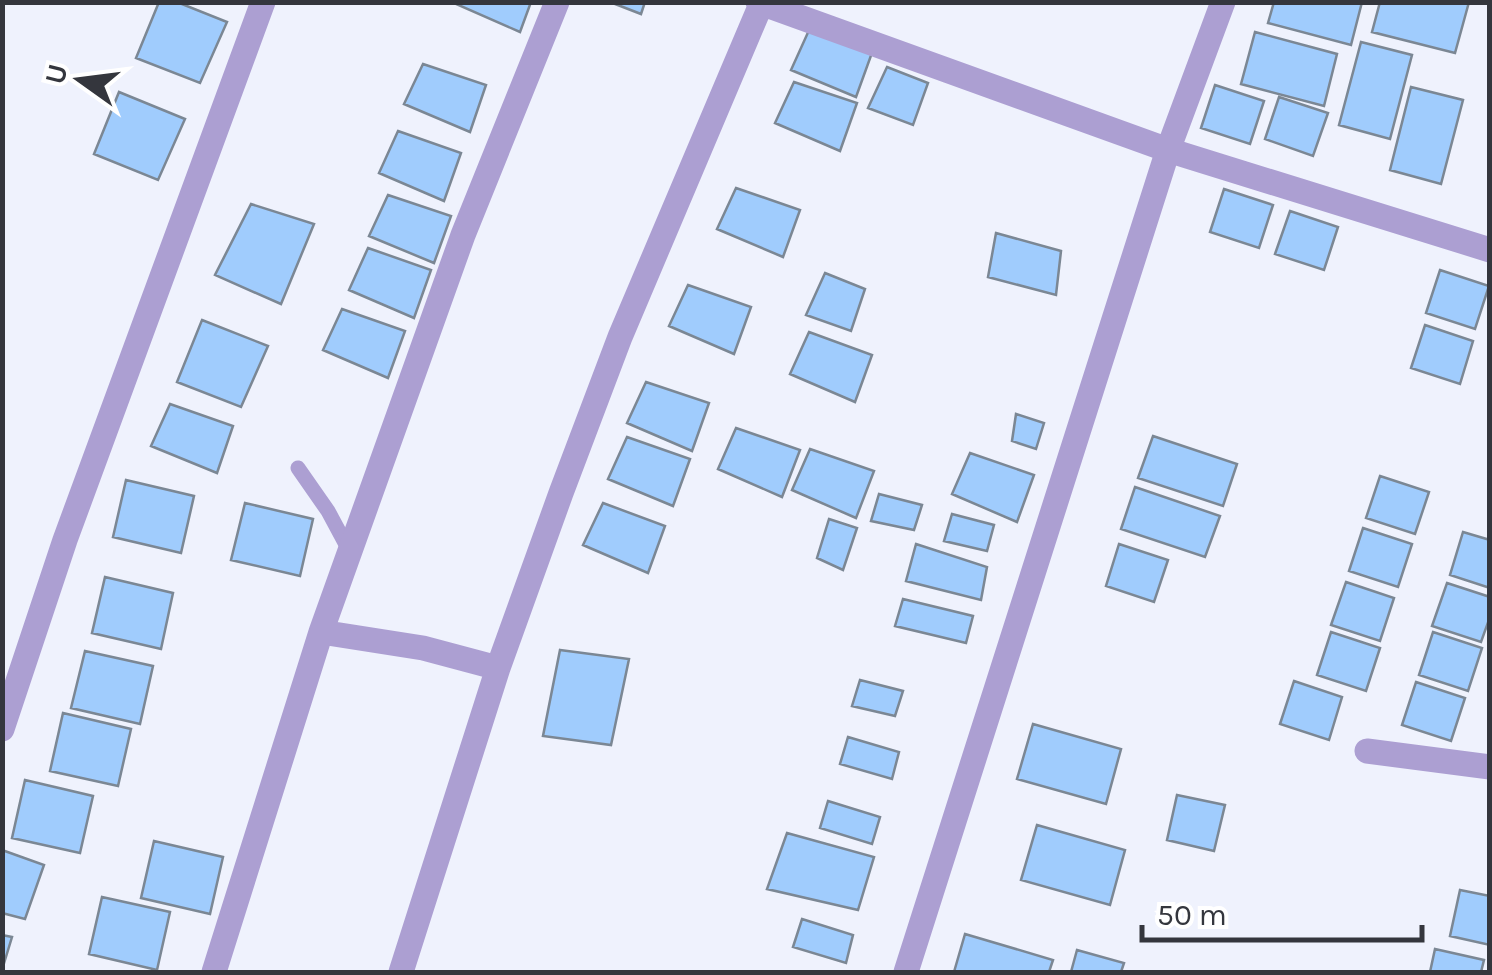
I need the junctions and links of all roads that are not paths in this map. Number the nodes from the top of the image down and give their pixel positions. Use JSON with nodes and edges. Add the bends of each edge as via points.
{"nodes":[{"id":1,"x":262,"y":2,"type":"edge"},
{"id":2,"x":557,"y":2,"type":"edge"},
{"id":3,"x":1222,"y":2,"type":"edge"},
{"id":4,"x":760,"y":3,"type":"edge"},
{"id":5,"x":1168,"y":150,"type":"junction"},
{"id":6,"x":1490,"y":250,"type":"edge"},
{"id":7,"x":298,"y":468,"type":"dead end"},
{"id":8,"x":350,"y":552,"type":"junction"},
{"id":9,"x":320,"y":632,"type":"junction"},
{"id":10,"x":498,"y":668,"type":"junction"},
{"id":11,"x":2,"y":729,"type":"edge"},
{"id":12,"x":1367,"y":750,"type":"dead end"},
{"id":13,"x":1490,"y":767,"type":"edge"},
{"id":14,"x":214,"y":972,"type":"edge"},
{"id":15,"x":402,"y":972,"type":"edge"},
{"id":16,"x":906,"y":972,"type":"edge"}],
"edges":[{"from":1,"to":11,"type":"street"},
{"from":2,"to":8,"type":"street","via":[[463,235]]},
{"from":3,"to":5,"type":"street"},
{"from":4,"to":5,"type":"street"},
{"from":4,"to":10,"type":"street","via":[[620,337]]},
{"from":5,"to":6,"type":"street"},
{"from":5,"to":16,"type":"street"},
{"from":7,"to":8,"type":"lane"},
{"from":8,"to":9,"type":"street"},
{"from":9,"to":10,"type":"street"},
{"from":9,"to":14,"type":"street"},
{"from":10,"to":15,"type":"street"},
{"from":12,"to":13,"type":"street"}]}
